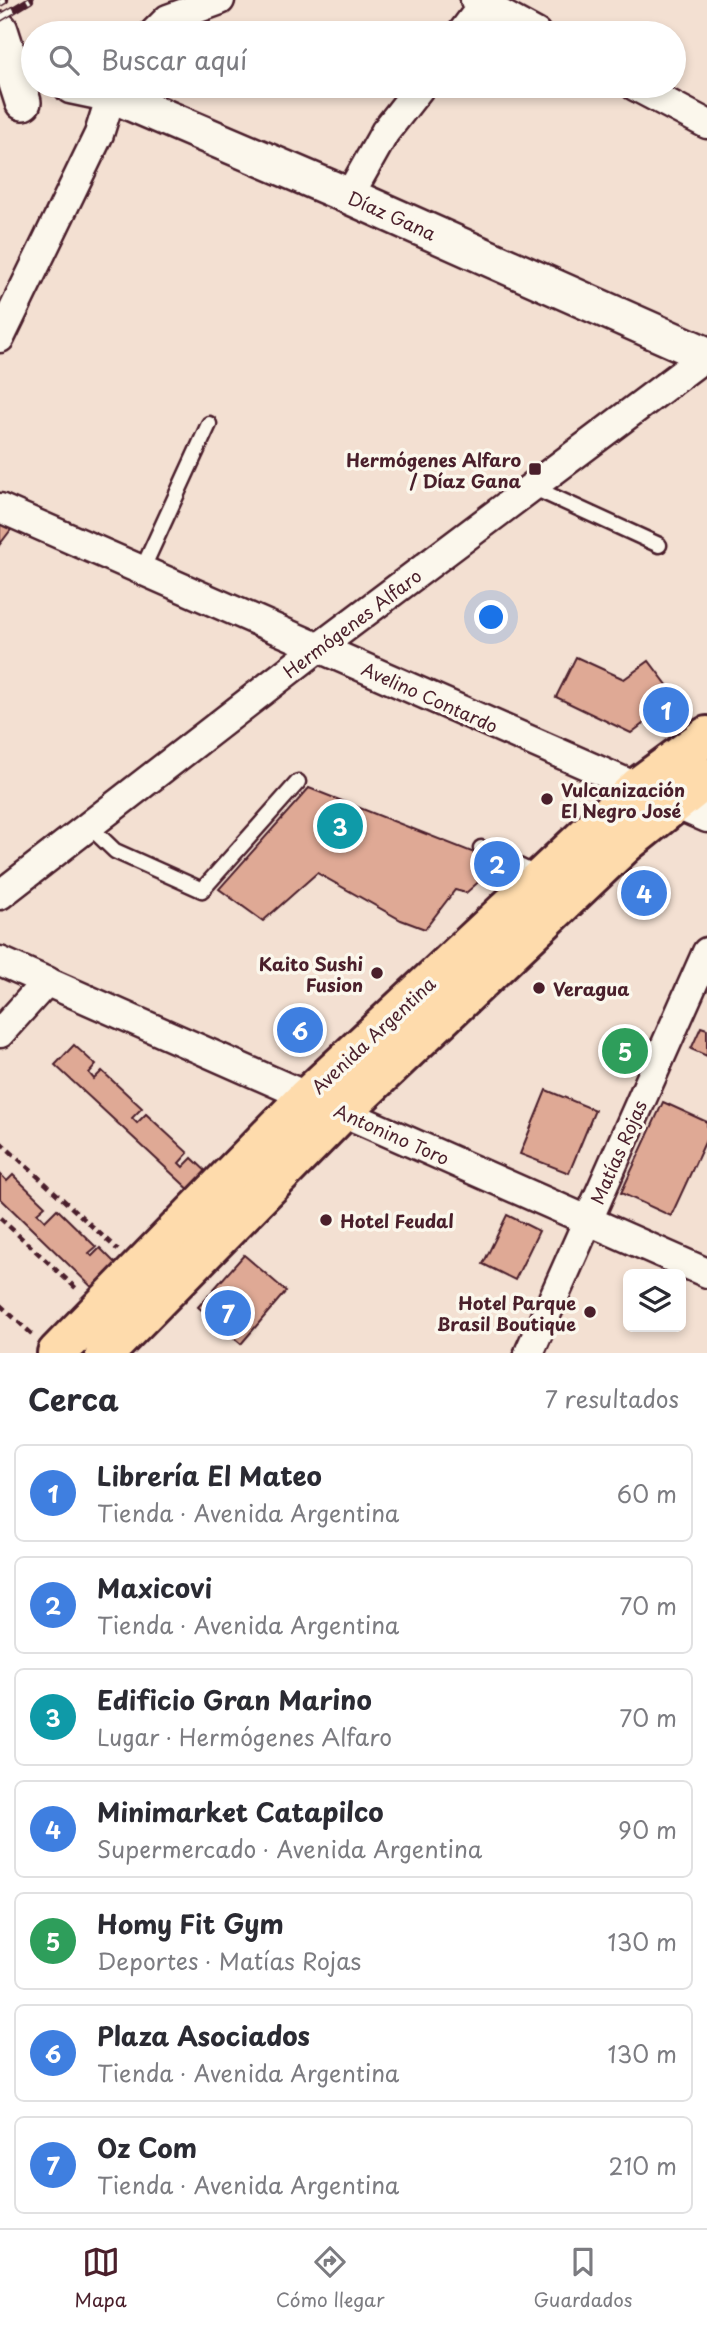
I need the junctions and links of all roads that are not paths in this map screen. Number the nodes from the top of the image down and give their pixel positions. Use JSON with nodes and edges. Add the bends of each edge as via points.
{"nodes":[{"id":1,"x":220,"y":0,"type":"edge"},
{"id":2,"x":479,"y":3,"type":"edge"},
{"id":3,"x":166,"y":21,"type":"edge"},
{"id":4,"x":469,"y":21,"type":"edge"},
{"id":5,"x":513,"y":21,"type":"edge"},
{"id":6,"x":0,"y":30,"type":"edge"},
{"id":7,"x":33,"y":98,"type":"edge"},
{"id":8,"x":110,"y":98,"type":"edge"},
{"id":9,"x":130,"y":98,"type":"edge"},
{"id":10,"x":412,"y":98,"type":"edge"},
{"id":11,"x":658,"y":98,"type":"edge"},
{"id":12,"x":12,"y":108,"type":"edge"},
{"id":13,"x":707,"y":124,"type":"edge"},
{"id":14,"x":349,"y":195,"type":"junction"},
{"id":15,"x":0,"y":338,"type":"edge"},
{"id":16,"x":707,"y":355,"type":"edge"},
{"id":17,"x":209,"y":424,"type":"dead end"},
{"id":18,"x":532,"y":487,"type":"junction"},
{"id":19,"x":0,"y":508,"type":"edge"},
{"id":20,"x":659,"y":545,"type":"dead end"},
{"id":21,"x":142,"y":570,"type":"junction"},
{"id":22,"x":318,"y":648,"type":"junction"},
{"id":23,"x":707,"y":736,"type":"edge"},
{"id":24,"x":707,"y":778,"type":"edge"},
{"id":25,"x":298,"y":782,"type":"dead end"},
{"id":26,"x":638,"y":788,"type":"junction"},
{"id":27,"x":691,"y":811,"type":"edge"},
{"id":28,"x":89,"y":826,"type":"junction"},
{"id":29,"x":481,"y":848,"type":"dead end"},
{"id":30,"x":543,"y":877,"type":"junction"},
{"id":31,"x":0,"y":895,"type":"edge"},
{"id":32,"x":707,"y":952,"type":"edge"},
{"id":33,"x":0,"y":961,"type":"edge"},
{"id":34,"x":47,"y":981,"type":"junction"},
{"id":35,"x":0,"y":1033,"type":"edge"},
{"id":36,"x":307,"y":1097,"type":"junction"},
{"id":37,"x":341,"y":1112,"type":"junction"},
{"id":38,"x":587,"y":1220,"type":"junction"},
{"id":39,"x":707,"y":1273,"type":"edge"},
{"id":40,"x":46,"y":1345,"type":"edge"},
{"id":41,"x":105,"y":1353,"type":"edge"},
{"id":42,"x":529,"y":1353,"type":"edge"}],
"edges":[{"from":1,"to":3,"type":"street"},
{"from":2,"to":4,"type":"street"},
{"from":2,"to":5,"type":"street"},
{"from":6,"to":12,"type":"street"},
{"from":7,"to":12,"type":"street"},
{"from":8,"to":15,"type":"street","via":[[99,134]]},
{"from":9,"to":14,"type":"street","name":"Díaz Gana"},
{"from":10,"to":14,"type":"street","via":[[385,132]]},
{"from":11,"to":13,"type":"street"},
{"from":14,"to":16,"type":"street","name":"Díaz Gana"},
{"from":16,"to":18,"type":"street","name":"Hermógenes Alfaro"},
{"from":17,"to":21,"type":"lane"},
{"from":18,"to":20,"type":"lane"},
{"from":18,"to":22,"type":"street","name":"Hermógenes Alfaro"},
{"from":19,"to":21,"type":"street","name":"Avelino Contardo"},
{"from":21,"to":22,"type":"street","name":"Avelino Contardo"},
{"from":22,"to":26,"type":"street","name":"Avelino Contardo"},
{"from":22,"to":28,"type":"street","name":"Hermógenes Alfaro"},
{"from":23,"to":26,"type":"main road","name":"Avenida Argentina"},
{"from":24,"to":27,"type":"main road","name":"Avenida Argentina"},
{"from":25,"to":28,"type":"lane","via":[[202,890],[115,851]]},
{"from":26,"to":27,"type":"street","name":"Avelino Contardo"},
{"from":26,"to":30,"type":"main road","name":"Avenida Argentina"},
{"from":27,"to":37,"type":"main road","name":"Avenida Argentina","via":[[625,843]]},
{"from":28,"to":31,"type":"street","name":"Hermógenes Alfaro"},
{"from":29,"to":30,"type":"lane"},
{"from":30,"to":36,"type":"main road","name":"Avenida Argentina"},
{"from":32,"to":38,"type":"street","name":"Matías Rojas"},
{"from":33,"to":34,"type":"street","name":"Antonino Toro"},
{"from":34,"to":35,"type":"street"},
{"from":34,"to":36,"type":"street","name":"Antonino Toro"},
{"from":36,"to":37,"type":"street","name":"Antonino Toro"},
{"from":36,"to":40,"type":"main road","name":"Avenida Argentina","via":[[99,1309]]},
{"from":37,"to":38,"type":"street","name":"Antonino Toro"},
{"from":37,"to":41,"type":"main road","name":"Avenida Argentina"},
{"from":38,"to":39,"type":"street","name":"Antonino Toro"},
{"from":38,"to":42,"type":"street","name":"Matías Rojas"}]}
